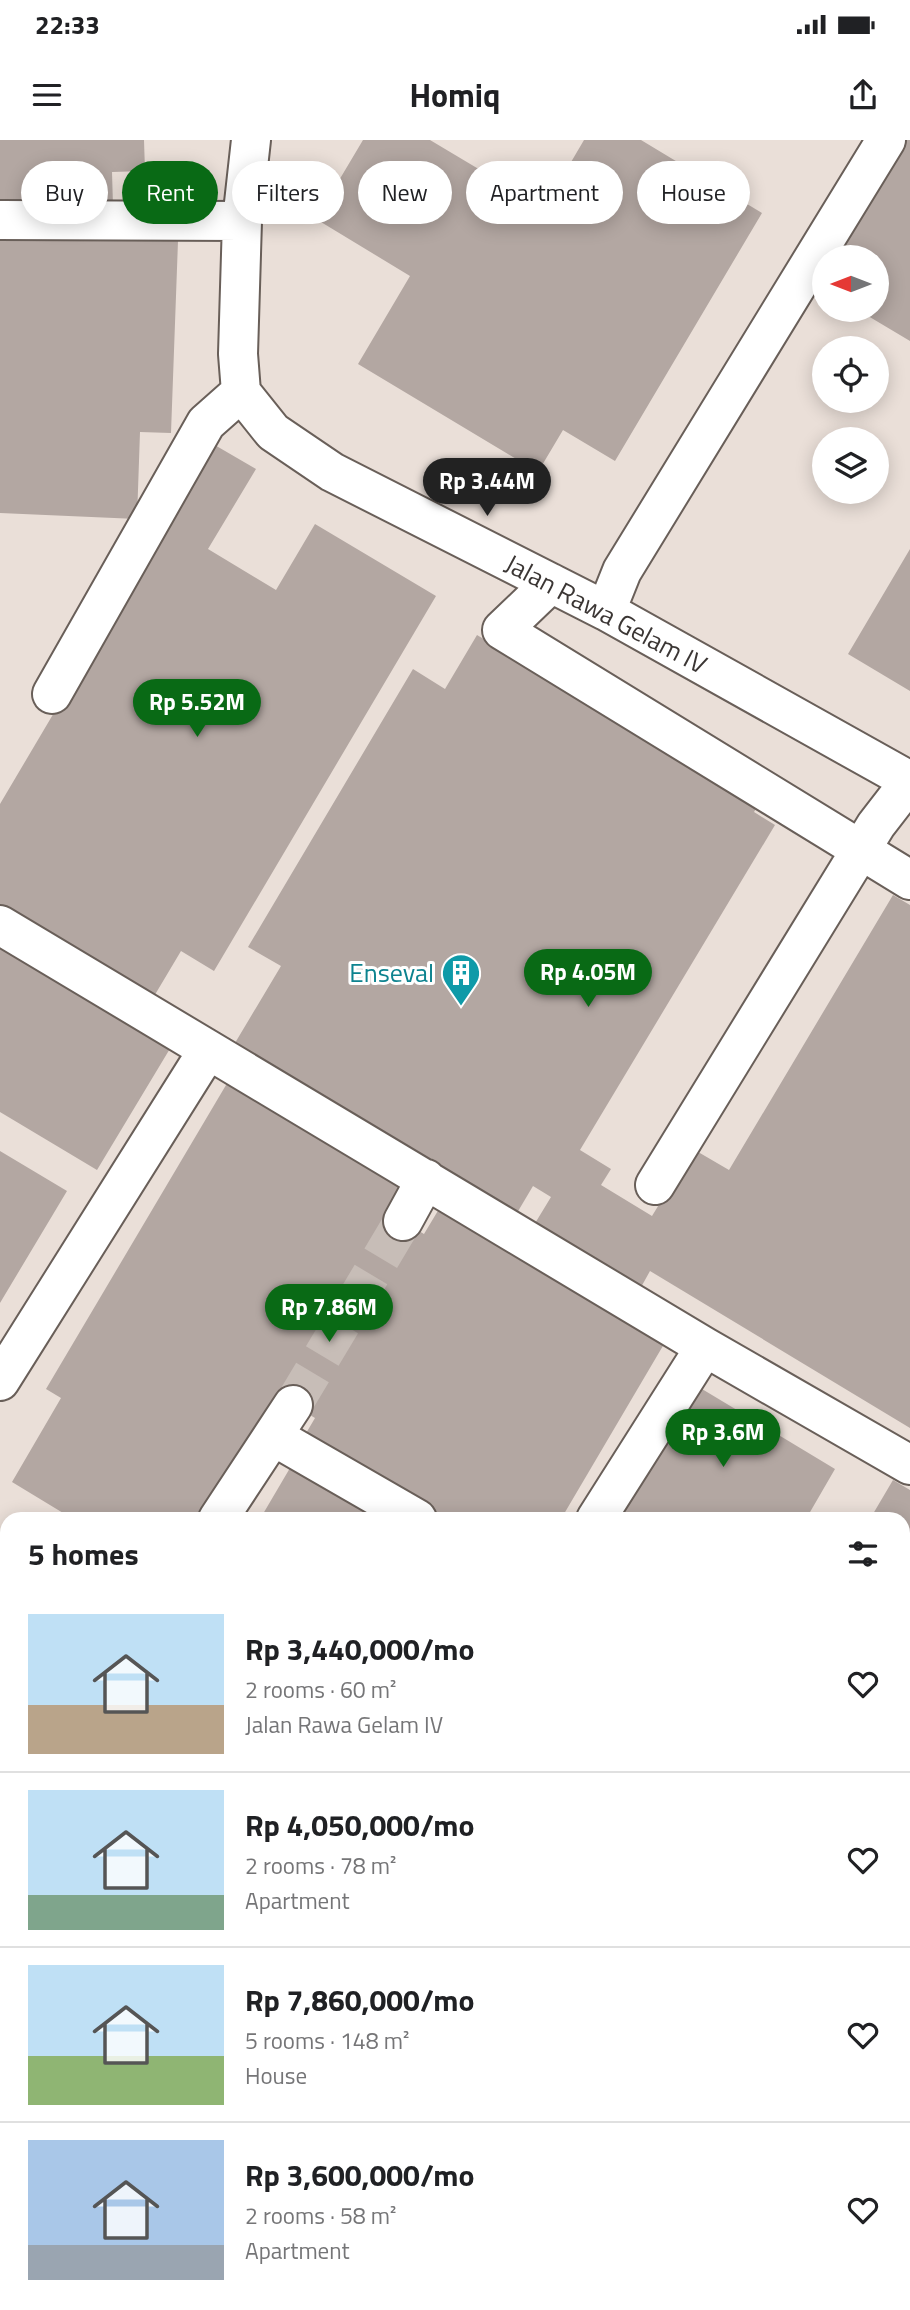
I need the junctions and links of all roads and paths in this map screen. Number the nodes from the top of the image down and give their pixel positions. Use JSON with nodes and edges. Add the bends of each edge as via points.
{"nodes":[{"id":1,"x":251,"y":140,"type":"edge"},
{"id":2,"x":886,"y":140,"type":"edge"},
{"id":3,"x":249,"y":161,"type":"edge"},
{"id":4,"x":0,"y":220,"type":"edge"},
{"id":5,"x":232,"y":220,"type":"edge"},
{"id":6,"x":242,"y":224,"type":"edge"},
{"id":7,"x":241,"y":392,"type":"junction"},
{"id":8,"x":551,"y":583,"type":"junction"},
{"id":9,"x":606,"y":611,"type":"junction"},
{"id":10,"x":52,"y":694,"type":"dead end"},
{"id":11,"x":910,"y":781,"type":"edge"},
{"id":12,"x":862,"y":852,"type":"junction"},
{"id":13,"x":910,"y":880,"type":"edge"},
{"id":14,"x":0,"y":925,"type":"edge"},
{"id":15,"x":208,"y":1050,"type":"junction"},
{"id":16,"x":426,"y":1179,"type":"junction"},
{"id":17,"x":655,"y":1185,"type":"dead end"},
{"id":18,"x":403,"y":1221,"type":"tunnel mouth"},
{"id":19,"x":705,"y":1347,"type":"junction"},
{"id":20,"x":0,"y":1381,"type":"edge"},
{"id":21,"x":293,"y":1405,"type":"tunnel mouth"},
{"id":22,"x":273,"y":1436,"type":"junction"},
{"id":23,"x":910,"y":1465,"type":"edge"},
{"id":24,"x":223,"y":1512,"type":"edge"},
{"id":25,"x":405,"y":1512,"type":"edge"},
{"id":26,"x":600,"y":1512,"type":"edge"}],
"edges":[{"from":1,"to":3,"type":"street"},
{"from":2,"to":9,"type":"street","via":[[622,571]]},
{"from":4,"to":5,"type":"street"},
{"from":6,"to":7,"type":"street"},
{"from":7,"to":8,"type":"street","name":"Jalan Rawa Gelam IV","via":[[273,432],[332,472]]},
{"from":7,"to":10,"type":"street","via":[[206,423]]},
{"from":8,"to":9,"type":"street","name":"Jalan Rawa Gelam IV"},
{"from":8,"to":12,"type":"street","via":[[502,629]]},
{"from":9,"to":11,"type":"street","name":"Jalan Rawa Gelam IV"},
{"from":11,"to":12,"type":"street","via":[[876,825]]},
{"from":12,"to":13,"type":"street"},
{"from":12,"to":17,"type":"street"},
{"from":14,"to":15,"type":"street"},
{"from":15,"to":16,"type":"street"},
{"from":15,"to":20,"type":"street"},
{"from":16,"to":18,"type":"street"},
{"from":16,"to":19,"type":"street"},
{"from":19,"to":23,"type":"street"},
{"from":19,"to":26,"type":"street"},
{"from":21,"to":22,"type":"street"},
{"from":22,"to":24,"type":"street"},
{"from":22,"to":25,"type":"street"}]}
